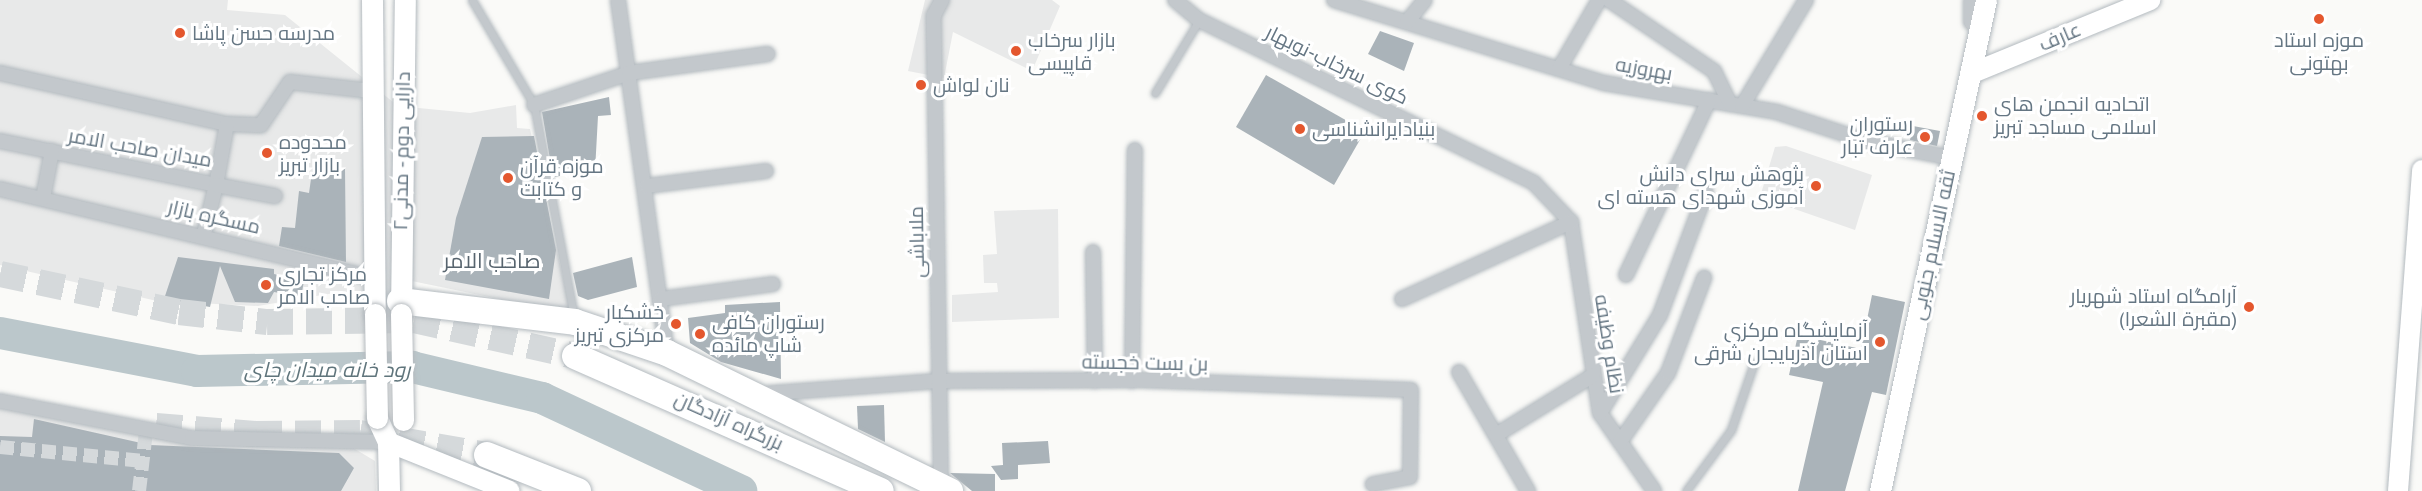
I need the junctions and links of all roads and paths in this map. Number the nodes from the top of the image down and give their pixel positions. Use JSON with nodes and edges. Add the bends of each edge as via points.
{"nodes":[{"id":1,"x":372,"y":0,"type":"edge"},
{"id":2,"x":405,"y":0,"type":"edge"},
{"id":3,"x":472,"y":0,"type":"edge"},
{"id":4,"x":618,"y":0,"type":"edge"},
{"id":5,"x":942,"y":0,"type":"edge"},
{"id":6,"x":1175,"y":0,"type":"edge"},
{"id":7,"x":1334,"y":0,"type":"edge"},
{"id":8,"x":1425,"y":0,"type":"edge"},
{"id":9,"x":1599,"y":0,"type":"edge"},
{"id":10,"x":1609,"y":0,"type":"edge"},
{"id":11,"x":1806,"y":0,"type":"edge"},
{"id":12,"x":1971,"y":0,"type":"edge"},
{"id":13,"x":1986,"y":0,"type":"edge"},
{"id":14,"x":2150,"y":0,"type":"edge"},
{"id":15,"x":1198,"y":20,"type":"junction"},
{"id":16,"x":1407,"y":22,"type":"junction"},
{"id":17,"x":1976,"y":23,"type":"junction"},
{"id":18,"x":768,"y":54,"type":"dead end"},
{"id":19,"x":1559,"y":69,"type":"junction"},
{"id":20,"x":0,"y":73,"type":"edge"},
{"id":21,"x":629,"y":73,"type":"junction"},
{"id":22,"x":1970,"y":74,"type":"junction"},
{"id":23,"x":372,"y":91,"type":"junction"},
{"id":24,"x":1155,"y":93,"type":"dead end"},
{"id":25,"x":1709,"y":100,"type":"junction"},
{"id":26,"x":534,"y":105,"type":"junction"},
{"id":27,"x":1736,"y":105,"type":"junction"},
{"id":28,"x":227,"y":124,"type":"junction"},
{"id":29,"x":0,"y":141,"type":"edge"},
{"id":30,"x":1135,"y":150,"type":"dead end"},
{"id":31,"x":52,"y":151,"type":"junction"},
{"id":32,"x":1947,"y":157,"type":"junction"},
{"id":33,"x":2422,"y":170,"type":"edge"},
{"id":34,"x":766,"y":171,"type":"dead end"},
{"id":35,"x":216,"y":185,"type":"junction"},
{"id":36,"x":647,"y":186,"type":"junction"},
{"id":37,"x":0,"y":189,"type":"edge"},
{"id":38,"x":1706,"y":192,"type":"dead end"},
{"id":39,"x":275,"y":196,"type":"dead end"},
{"id":40,"x":43,"y":198,"type":"junction"},
{"id":41,"x":373,"y":212,"type":"junction"},
{"id":42,"x":401,"y":213,"type":"junction"},
{"id":43,"x":1571,"y":222,"type":"junction"},
{"id":44,"x":204,"y":234,"type":"junction"},
{"id":45,"x":1093,"y":252,"type":"dead end"},
{"id":46,"x":1626,"y":275,"type":"dead end"},
{"id":47,"x":374,"y":278,"type":"junction"},
{"id":48,"x":1704,"y":278,"type":"dead end"},
{"id":49,"x":772,"y":284,"type":"dead end"},
{"id":50,"x":661,"y":299,"type":"junction"},
{"id":51,"x":1402,"y":299,"type":"dead end"},
{"id":52,"x":375,"y":307,"type":"junction"},
{"id":53,"x":400,"y":307,"type":"junction"},
{"id":54,"x":575,"y":322,"type":"junction"},
{"id":55,"x":667,"y":353,"type":"junction"},
{"id":56,"x":574,"y":356,"type":"tunnel mouth"},
{"id":57,"x":1754,"y":363,"type":"dead end"},
{"id":58,"x":1459,"y":372,"type":"dead end"},
{"id":59,"x":1592,"y":376,"type":"junction"},
{"id":60,"x":938,"y":381,"type":"junction"},
{"id":61,"x":1095,"y":381,"type":"junction"},
{"id":62,"x":1132,"y":381,"type":"junction"},
{"id":63,"x":754,"y":395,"type":"junction"},
{"id":64,"x":0,"y":401,"type":"edge"},
{"id":65,"x":1600,"y":413,"type":"junction"},
{"id":66,"x":1496,"y":435,"type":"junction"},
{"id":67,"x":388,"y":442,"type":"junction"},
{"id":68,"x":1620,"y":442,"type":"junction"},
{"id":69,"x":487,"y":455,"type":"tunnel mouth"},
{"id":70,"x":1373,"y":484,"type":"dead end"},
{"id":71,"x":945,"y":488,"type":"edge"},
{"id":72,"x":881,"y":490,"type":"edge"},
{"id":73,"x":389,"y":491,"type":"edge"},
{"id":74,"x":510,"y":491,"type":"edge"},
{"id":75,"x":578,"y":491,"type":"edge"},
{"id":76,"x":1528,"y":491,"type":"edge"},
{"id":77,"x":1654,"y":491,"type":"edge"},
{"id":78,"x":1686,"y":491,"type":"edge"},
{"id":79,"x":1872,"y":491,"type":"edge"},
{"id":80,"x":1880,"y":491,"type":"edge"},
{"id":81,"x":2398,"y":491,"type":"edge"}],
"edges":[{"from":1,"to":23,"type":"main road","name":"دارایی دوم - مدنی۲"},
{"from":2,"to":42,"type":"main road","name":"دارایی دوم - مدنی۲"},
{"from":3,"to":26,"type":"lane"},
{"from":4,"to":21,"type":"street"},
{"from":5,"to":60,"type":"street","name":"ملاباشی","via":[[934,15]]},
{"from":6,"to":15,"type":"street","name":"کوی سرخاب-نوبهار"},
{"from":7,"to":16,"type":"street","name":"بهروزیه"},
{"from":8,"to":16,"type":"street"},
{"from":9,"to":19,"type":"street"},
{"from":10,"to":27,"type":"street","via":[[1714,71]]},
{"from":11,"to":27,"type":"street"},
{"from":12,"to":17,"type":"street"},
{"from":13,"to":17,"type":"main road","name":"ثقه الاسلام جنوبی"},
{"from":14,"to":22,"type":"main road","name":"عارف"},
{"from":15,"to":24,"type":"lane"},
{"from":15,"to":43,"type":"street","name":"کوی سرخاب-نوبهار","via":[[1534,183]]},
{"from":16,"to":19,"type":"street","name":"بهروزیه"},
{"from":17,"to":22,"type":"main road","name":"ثقه الاسلام جنوبی"},
{"from":17,"to":32,"type":"lane"},
{"from":18,"to":21,"type":"street"},
{"from":19,"to":25,"type":"street","name":"بهروزیه"},
{"from":20,"to":28,"type":"street","name":"میدان صاحب الامر"},
{"from":21,"to":26,"type":"street"},
{"from":21,"to":36,"type":"street"},
{"from":22,"to":32,"type":"main road","name":"ثقه الاسلام جنوبی"},
{"from":23,"to":28,"type":"street","name":"میدان صاحب الامر","via":[[290,82],[261,124]]},
{"from":23,"to":41,"type":"main road","name":"دارایی دوم - مدنی۲"},
{"from":25,"to":27,"type":"street","name":"بهروزیه"},
{"from":25,"to":46,"type":"street"},
{"from":26,"to":54,"type":"lane"},
{"from":27,"to":32,"type":"street","name":"بهروزیه"},
{"from":28,"to":35,"type":"street","name":"میدان صاحب الامر"},
{"from":29,"to":31,"type":"street","name":"میدان صاحب الامر"},
{"from":30,"to":62,"type":"street"},
{"from":31,"to":35,"type":"street","name":"میدان صاحب الامر"},
{"from":31,"to":40,"type":"street"},
{"from":32,"to":79,"type":"lane"},
{"from":32,"to":80,"type":"main road","name":"ثقه الاسلام جنوبی"},
{"from":33,"to":81,"type":"main road"},
{"from":34,"to":36,"type":"street"},
{"from":35,"to":39,"type":"street"},
{"from":35,"to":44,"type":"street"},
{"from":36,"to":50,"type":"street"},
{"from":37,"to":40,"type":"street","name":"مسگره بازار"},
{"from":38,"to":65,"type":"street","via":[[1659,315]]},
{"from":40,"to":44,"type":"street","name":"مسگره بازار"},
{"from":41,"to":42,"type":"main road"},
{"from":41,"to":47,"type":"main road","name":"دارایی دوم - مدنی۲"},
{"from":42,"to":53,"type":"main road","name":"دارایی دوم - مدنی۲"},
{"from":43,"to":51,"type":"street"},
{"from":43,"to":59,"type":"street","name":"نظام وظیفه"},
{"from":44,"to":47,"type":"street","name":"مسگره بازار"},
{"from":45,"to":61,"type":"street"},
{"from":47,"to":52,"type":"main road","name":"دارایی دوم - مدنی۲"},
{"from":48,"to":68,"type":"street","via":[[1668,374]]},
{"from":49,"to":50,"type":"street"},
{"from":50,"to":55,"type":"street"},
{"from":52,"to":53,"type":"main road"},
{"from":52,"to":67,"type":"main road","name":"دارایی دوم - مدنی۲","bridge":true,"via":[[377,418]]},
{"from":53,"to":54,"type":"highway"},
{"from":53,"to":67,"type":"main road","name":"دارایی دوم - مدنی۲","bridge":true,"via":[[403,420]]},
{"from":54,"to":55,"type":"highway"},
{"from":55,"to":63,"type":"highway"},
{"from":56,"to":72,"type":"highway","name":"بزرگراه آزادگان"},
{"from":57,"to":78,"type":"lane","via":[[1731,430]]},
{"from":58,"to":66,"type":"street"},
{"from":59,"to":65,"type":"street","name":"نظام وظیفه"},
{"from":59,"to":66,"type":"street"},
{"from":60,"to":61,"type":"street","name":"بن بست خجسته"},
{"from":60,"to":63,"type":"street","name":"بن بست خجسته"},
{"from":60,"to":71,"type":"street","name":"ملاباشی"},
{"from":61,"to":62,"type":"street","name":"بن بست خجسته"},
{"from":62,"to":70,"type":"street","name":"بن بست خجسته","via":[[1411,390],[1410,477]]},
{"from":63,"to":71,"type":"highway"},
{"from":64,"to":67,"type":"street","via":[[192,438]]},
{"from":65,"to":68,"type":"street","name":"نظام وظیفه"},
{"from":66,"to":76,"type":"street"},
{"from":67,"to":73,"type":"main road"},
{"from":67,"to":74,"type":"main road"},
{"from":68,"to":77,"type":"street","name":"نظام وظیفه"},
{"from":69,"to":75,"type":"highway"}]}
